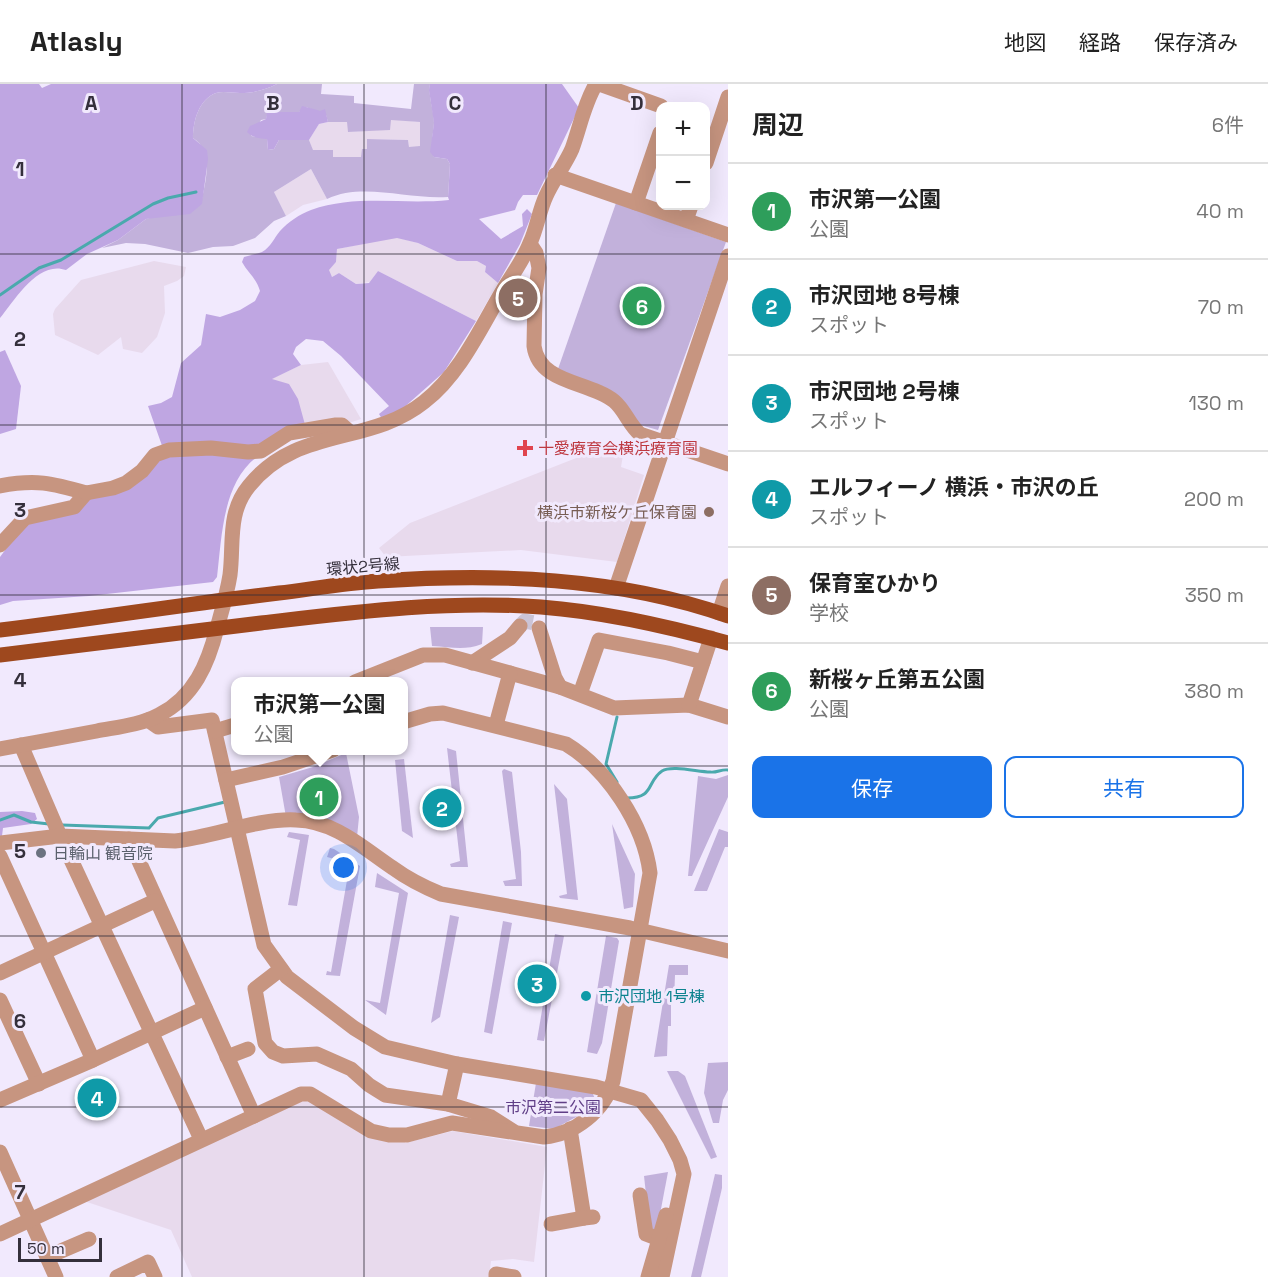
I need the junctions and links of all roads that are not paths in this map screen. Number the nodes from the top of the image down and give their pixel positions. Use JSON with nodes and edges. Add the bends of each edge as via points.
{"nodes":[{"id":1,"x":597,"y":84,"type":"edge"},
{"id":2,"x":728,"y":98,"type":"edge"},
{"id":3,"x":656,"y":104,"type":"edge"},
{"id":4,"x":656,"y":145,"type":"edge"},
{"id":5,"x":707,"y":156,"type":"edge"},
{"id":6,"x":555,"y":176,"type":"junction"},
{"id":7,"x":636,"y":203,"type":"junction"},
{"id":8,"x":688,"y":213,"type":"edge"},
{"id":9,"x":728,"y":235,"type":"edge"},
{"id":10,"x":530,"y":244,"type":"junction"},
{"id":11,"x":728,"y":256,"type":"edge"},
{"id":12,"x":351,"y":433,"type":"junction"},
{"id":13,"x":665,"y":443,"type":"junction"},
{"id":14,"x":728,"y":464,"type":"edge"},
{"id":15,"x":0,"y":486,"type":"edge"},
{"id":16,"x":86,"y":493,"type":"junction"},
{"id":17,"x":6,"y":535,"type":"edge"},
{"id":18,"x":0,"y":544,"type":"edge"},
{"id":19,"x":728,"y":586,"type":"edge"},
{"id":20,"x":616,"y":588,"type":"junction"},
{"id":21,"x":226,"y":599,"type":"junction"},
{"id":22,"x":724,"y":614,"type":"edge"},
{"id":23,"x":520,"y":627,"type":"dead end"},
{"id":24,"x":539,"y":627,"type":"dead end"},
{"id":25,"x":217,"y":628,"type":"junction"},
{"id":26,"x":0,"y":630,"type":"edge"},
{"id":27,"x":711,"y":638,"type":"junction"},
{"id":28,"x":728,"y":643,"type":"edge"},
{"id":29,"x":0,"y":655,"type":"edge"},
{"id":30,"x":703,"y":662,"type":"junction"},
{"id":31,"x":472,"y":663,"type":"junction"},
{"id":32,"x":510,"y":673,"type":"junction"},
{"id":33,"x":365,"y":677,"type":"edge"},
{"id":34,"x":560,"y":687,"type":"junction"},
{"id":35,"x":580,"y":694,"type":"junction"},
{"id":36,"x":690,"y":705,"type":"junction"},
{"id":37,"x":728,"y":717,"type":"edge"},
{"id":38,"x":148,"y":720,"type":"junction"},
{"id":39,"x":408,"y":721,"type":"edge"},
{"id":40,"x":213,"y":725,"type":"junction"},
{"id":41,"x":231,"y":725,"type":"edge"},
{"id":42,"x":496,"y":725,"type":"junction"},
{"id":43,"x":21,"y":745,"type":"junction"},
{"id":44,"x":0,"y":749,"type":"edge"},
{"id":45,"x":318,"y":755,"type":"edge"},
{"id":46,"x":226,"y":780,"type":"junction"},
{"id":47,"x":238,"y":829,"type":"junction"},
{"id":48,"x":60,"y":837,"type":"junction"},
{"id":49,"x":129,"y":839,"type":"junction"},
{"id":50,"x":0,"y":843,"type":"edge"},
{"id":51,"x":0,"y":856,"type":"edge"},
{"id":52,"x":155,"y":901,"type":"junction"},
{"id":53,"x":102,"y":927,"type":"junction"},
{"id":54,"x":640,"y":930,"type":"junction"},
{"id":55,"x":728,"y":951,"type":"edge"},
{"id":56,"x":45,"y":953,"type":"junction"},
{"id":57,"x":281,"y":969,"type":"junction"},
{"id":58,"x":0,"y":973,"type":"edge"},
{"id":59,"x":0,"y":1000,"type":"edge"},
{"id":60,"x":205,"y":1008,"type":"junction"},
{"id":61,"x":152,"y":1033,"type":"junction"},
{"id":62,"x":259,"y":1048,"type":"junction"},
{"id":63,"x":227,"y":1057,"type":"junction"},
{"id":64,"x":93,"y":1060,"type":"junction"},
{"id":65,"x":457,"y":1064,"type":"junction"},
{"id":66,"x":39,"y":1084,"type":"junction"},
{"id":67,"x":610,"y":1090,"type":"junction"},
{"id":68,"x":0,"y":1100,"type":"edge"},
{"id":69,"x":448,"y":1104,"type":"junction"},
{"id":70,"x":254,"y":1116,"type":"junction"},
{"id":71,"x":570,"y":1129,"type":"junction"},
{"id":72,"x":514,"y":1132,"type":"junction"},
{"id":73,"x":201,"y":1139,"type":"junction"},
{"id":74,"x":0,"y":1152,"type":"edge"},
{"id":75,"x":680,"y":1160,"type":"junction"},
{"id":76,"x":640,"y":1195,"type":"dead end"},
{"id":77,"x":30,"y":1220,"type":"junction"},
{"id":78,"x":551,"y":1224,"type":"dead end"},
{"id":79,"x":0,"y":1234,"type":"edge"},
{"id":80,"x":89,"y":1239,"type":"dead end"},
{"id":81,"x":659,"y":1239,"type":"junction"},
{"id":82,"x":47,"y":1257,"type":"junction"},
{"id":83,"x":56,"y":1277,"type":"edge"},
{"id":84,"x":117,"y":1277,"type":"edge"},
{"id":85,"x":155,"y":1277,"type":"edge"},
{"id":86,"x":496,"y":1277,"type":"edge"},
{"id":87,"x":514,"y":1277,"type":"edge"},
{"id":88,"x":648,"y":1277,"type":"edge"},
{"id":89,"x":662,"y":1277,"type":"edge"}],
"edges":[{"from":1,"to":3,"type":"street"},
{"from":1,"to":6,"type":"street","via":[[571,151]]},
{"from":2,"to":5,"type":"street"},
{"from":4,"to":7,"type":"street"},
{"from":6,"to":7,"type":"street"},
{"from":6,"to":10,"type":"street"},
{"from":7,"to":8,"type":"street"},
{"from":8,"to":9,"type":"street"},
{"from":10,"to":12,"type":"street","via":[[465,354],[435,393],[397,419]]},
{"from":10,"to":13,"type":"street","via":[[539,268],[535,357],[554,374],[614,401],[633,429]]},
{"from":11,"to":13,"type":"street"},
{"from":12,"to":16,"type":"street","via":[[336,425],[289,433],[261,451],[248,453],[211,448],[169,450],[154,456],[126,483]]},
{"from":12,"to":21,"type":"street","via":[[281,456],[248,487],[234,515]]},
{"from":13,"to":14,"type":"street"},
{"from":13,"to":20,"type":"street"},
{"from":15,"to":16,"type":"street","via":[[50,482]]},
{"from":16,"to":17,"type":"street","via":[[74,507],[25,518]]},
{"from":17,"to":18,"type":"street"},
{"from":19,"to":22,"type":"street"},
{"from":20,"to":21,"type":"main road","name":"環状2号線","via":[[547,580],[473,578],[377,581]]},
{"from":20,"to":22,"type":"main road","name":"環状2号線"},
{"from":21,"to":25,"type":"street"},
{"from":21,"to":26,"type":"main road","name":"環状2号線"},
{"from":23,"to":31,"type":"street"},
{"from":24,"to":34,"type":"street"},
{"from":25,"to":27,"type":"main road","via":[[468,604],[605,615]]},
{"from":25,"to":29,"type":"main road"},
{"from":25,"to":38,"type":"street","via":[[212,651],[195,684],[176,704]]},
{"from":27,"to":28,"type":"main road"},
{"from":27,"to":30,"type":"street"},
{"from":30,"to":35,"type":"street","via":[[599,640]]},
{"from":30,"to":36,"type":"street"},
{"from":31,"to":32,"type":"street"},
{"from":31,"to":33,"type":"street","via":[[423,655]]},
{"from":32,"to":34,"type":"street"},
{"from":32,"to":42,"type":"street"},
{"from":34,"to":35,"type":"street"},
{"from":35,"to":36,"type":"street","via":[[614,708]]},
{"from":36,"to":37,"type":"street"},
{"from":38,"to":40,"type":"street","via":[[158,727]]},
{"from":38,"to":43,"type":"street"},
{"from":39,"to":42,"type":"street","via":[[443,713]]},
{"from":40,"to":41,"type":"street"},
{"from":40,"to":46,"type":"street"},
{"from":42,"to":54,"type":"street","via":[[566,744],[583,754],[603,775],[640,832],[648,854],[650,873]]},
{"from":43,"to":44,"type":"street"},
{"from":43,"to":48,"type":"street"},
{"from":45,"to":46,"type":"street"},
{"from":46,"to":47,"type":"street"},
{"from":47,"to":49,"type":"street","via":[[175,841]]},
{"from":47,"to":54,"type":"street","via":[[286,820],[314,823],[348,837],[415,882],[441,894]]},
{"from":47,"to":57,"type":"street","via":[[264,945]]},
{"from":48,"to":49,"type":"street"},
{"from":48,"to":50,"type":"street"},
{"from":48,"to":53,"type":"street"},
{"from":49,"to":52,"type":"street"},
{"from":51,"to":56,"type":"street"},
{"from":52,"to":53,"type":"street"},
{"from":52,"to":60,"type":"street"},
{"from":53,"to":56,"type":"street"},
{"from":53,"to":61,"type":"street"},
{"from":54,"to":55,"type":"street"},
{"from":54,"to":67,"type":"street"},
{"from":56,"to":58,"type":"street"},
{"from":56,"to":64,"type":"street"},
{"from":57,"to":62,"type":"street","via":[[255,989],[265,1043]]},
{"from":57,"to":65,"type":"street","via":[[385,1047]]},
{"from":59,"to":66,"type":"street"},
{"from":60,"to":61,"type":"street"},
{"from":60,"to":63,"type":"street"},
{"from":61,"to":64,"type":"street"},
{"from":61,"to":73,"type":"street"},
{"from":62,"to":63,"type":"street"},
{"from":62,"to":69,"type":"street","via":[[283,1056],[317,1054],[351,1069],[385,1095]]},
{"from":63,"to":70,"type":"street"},
{"from":64,"to":66,"type":"street"},
{"from":65,"to":67,"type":"street"},
{"from":65,"to":69,"type":"street"},
{"from":66,"to":68,"type":"street"},
{"from":67,"to":71,"type":"street","via":[[594,1113]]},
{"from":67,"to":75,"type":"street","via":[[641,1100]]},
{"from":69,"to":72,"type":"street","via":[[491,1117]]},
{"from":70,"to":72,"type":"street","via":[[310,1094],[370,1131],[388,1135],[406,1135],[452,1124]]},
{"from":70,"to":73,"type":"street"},
{"from":71,"to":72,"type":"street","via":[[544,1137]]},
{"from":71,"to":78,"type":"street","via":[[589,1218]]},
{"from":73,"to":77,"type":"street"},
{"from":74,"to":77,"type":"street"},
{"from":75,"to":81,"type":"street"},
{"from":75,"to":89,"type":"street","via":[[683,1185]]},
{"from":76,"to":81,"type":"street","via":[[646,1234]]},
{"from":77,"to":79,"type":"street"},
{"from":77,"to":82,"type":"street"},
{"from":80,"to":82,"type":"street"},
{"from":81,"to":88,"type":"street"},
{"from":82,"to":83,"type":"street"},
{"from":84,"to":85,"type":"street","via":[[148,1262]]},
{"from":86,"to":87,"type":"street"}]}
